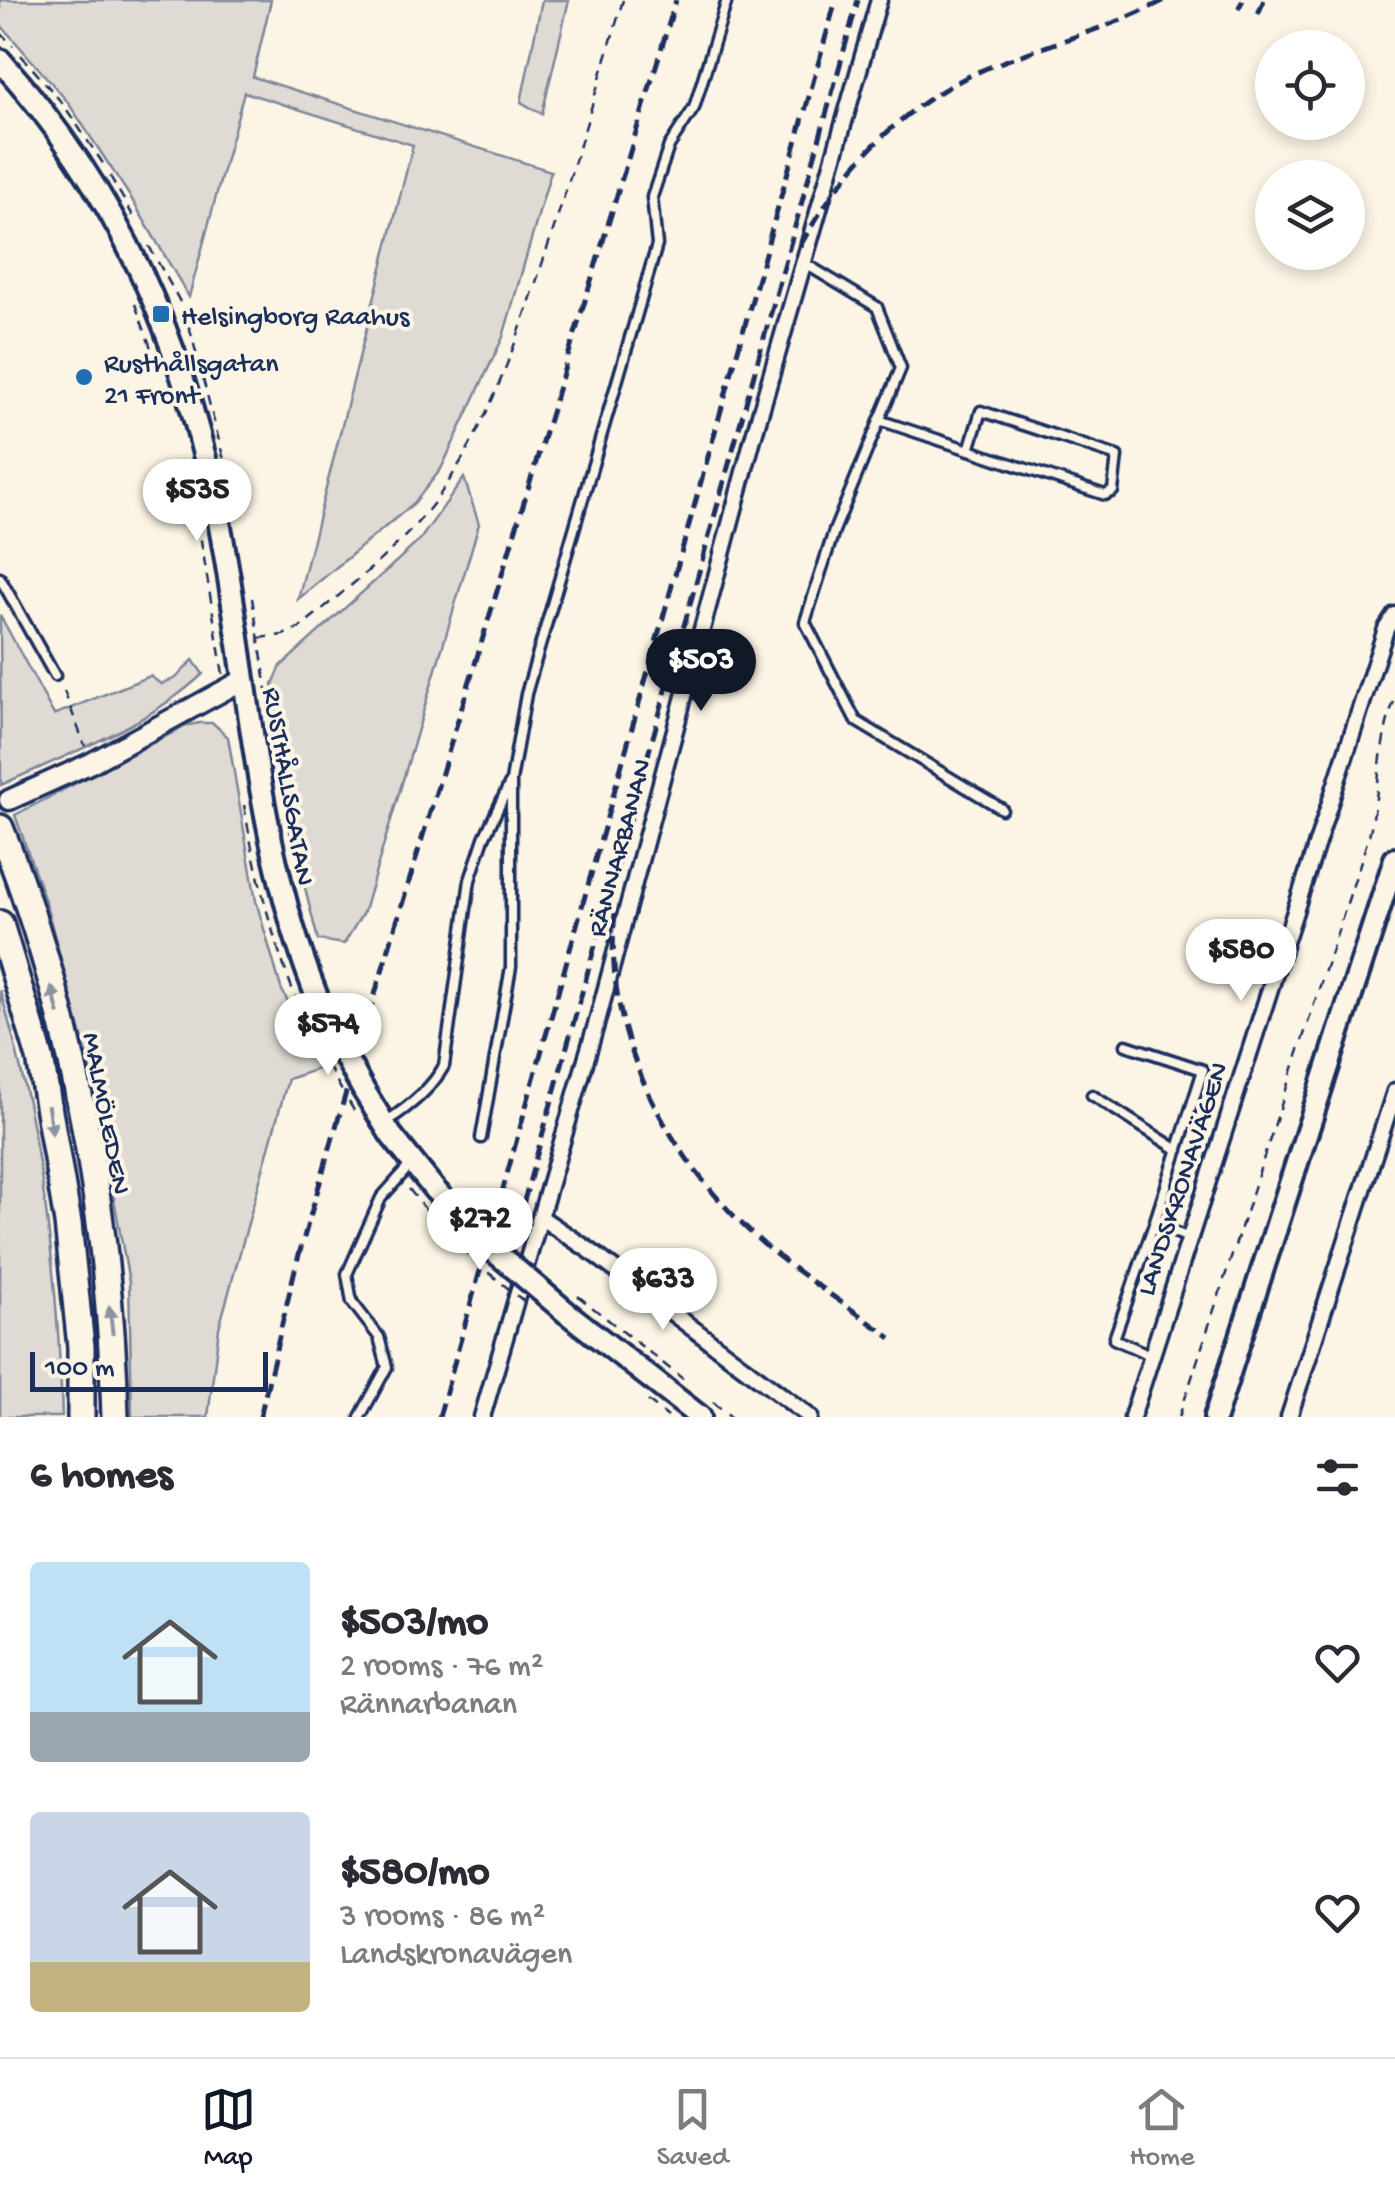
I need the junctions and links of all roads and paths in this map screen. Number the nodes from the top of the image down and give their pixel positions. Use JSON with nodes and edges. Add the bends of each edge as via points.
{"nodes":[{"id":1,"x":623,"y":0,"type":"edge"},
{"id":2,"x":727,"y":0,"type":"edge"},
{"id":3,"x":879,"y":0,"type":"edge"},
{"id":4,"x":0,"y":60,"type":"edge"},
{"id":5,"x":804,"y":264,"type":"junction"},
{"id":6,"x":134,"y":296,"type":"dead end"},
{"id":7,"x":155,"y":354,"type":"dead end"},
{"id":8,"x":879,"y":420,"type":"junction"},
{"id":9,"x":969,"y":450,"type":"junction"},
{"id":10,"x":196,"y":504,"type":"dead end"},
{"id":11,"x":0,"y":578,"type":"edge"},
{"id":12,"x":1395,"y":616,"type":"edge"},
{"id":13,"x":238,"y":641,"type":"junction"},
{"id":14,"x":55,"y":676,"type":"dead end"},
{"id":15,"x":234,"y":685,"type":"junction"},
{"id":16,"x":64,"y":691,"type":"dead end"},
{"id":17,"x":1395,"y":699,"type":"edge"},
{"id":18,"x":91,"y":763,"type":"junction"},
{"id":19,"x":511,"y":781,"type":"junction"},
{"id":20,"x":244,"y":799,"type":"dead end"},
{"id":21,"x":9,"y":800,"type":"dead end"},
{"id":22,"x":1002,"y":809,"type":"dead end"},
{"id":23,"x":0,"y":828,"type":"edge"},
{"id":24,"x":1395,"y":859,"type":"edge"},
{"id":25,"x":0,"y":924,"type":"edge"},
{"id":26,"x":1126,"y":1045,"type":"dead end"},
{"id":27,"x":328,"y":1066,"type":"dead end"},
{"id":28,"x":1395,"y":1091,"type":"edge"},
{"id":29,"x":1092,"y":1096,"type":"dead end"},
{"id":30,"x":384,"y":1124,"type":"junction"},
{"id":31,"x":481,"y":1138,"type":"dead end"},
{"id":32,"x":1178,"y":1150,"type":"junction"},
{"id":33,"x":412,"y":1163,"type":"junction"},
{"id":34,"x":540,"y":1217,"type":"junction"},
{"id":35,"x":1154,"y":1224,"type":"junction"},
{"id":36,"x":1189,"y":1238,"type":"junction"},
{"id":37,"x":573,"y":1304,"type":"junction"},
{"id":38,"x":1152,"y":1356,"type":"junction"},
{"id":39,"x":685,"y":1381,"type":"dead end"},
{"id":40,"x":700,"y":1393,"type":"dead end"},
{"id":41,"x":82,"y":1417,"type":"edge"},
{"id":42,"x":114,"y":1417,"type":"edge"},
{"id":43,"x":360,"y":1417,"type":"edge"},
{"id":44,"x":482,"y":1417,"type":"edge"},
{"id":45,"x":700,"y":1417,"type":"edge"},
{"id":46,"x":731,"y":1417,"type":"edge"},
{"id":47,"x":810,"y":1417,"type":"edge"},
{"id":48,"x":1132,"y":1417,"type":"edge"},
{"id":49,"x":1179,"y":1417,"type":"edge"},
{"id":50,"x":1214,"y":1417,"type":"edge"},
{"id":51,"x":1289,"y":1417,"type":"edge"}],
"edges":[{"from":1,"to":13,"type":"path","via":[[522,324],[464,456],[402,540],[299,628]]},
{"from":2,"to":19,"type":"lane","via":[[694,108],[668,146],[652,196],[657,246],[526,694]]},
{"from":3,"to":5,"type":"street","name":"RÄNNARBANAN"},
{"from":4,"to":13,"type":"main road","name":"RUSTHÅLLSGATAN","via":[[81,163],[161,314],[211,480]]},
{"from":5,"to":8,"type":"lane","via":[[877,308],[901,368]]},
{"from":5,"to":34,"type":"street","name":"RÄNNARBANAN"},
{"from":6,"to":7,"type":"path"},
{"from":8,"to":9,"type":"lane"},
{"from":8,"to":22,"type":"lane","via":[[805,622],[856,721]]},
{"from":9,"to":9,"type":"lane","via":[[982,411],[1117,456],[1113,490],[1105,495]]},
{"from":10,"to":15,"type":"path"},
{"from":11,"to":14,"type":"lane"},
{"from":12,"to":36,"type":"street","name":"LANDSKRONAVÄGEN"},
{"from":13,"to":15,"type":"main road","name":"RUSTHÅLLSGATAN"},
{"from":15,"to":18,"type":"street"},
{"from":15,"to":30,"type":"main road","name":"RUSTHÅLLSGATAN","bridge":true,"via":[[308,980]]},
{"from":16,"to":18,"type":"path"},
{"from":17,"to":49,"type":"path","via":[[1368,839]]},
{"from":18,"to":21,"type":"street"},
{"from":19,"to":30,"type":"lane","via":[[470,880],[444,1066]]},
{"from":19,"to":31,"type":"lane","via":[[510,967]]},
{"from":20,"to":27,"type":"path","via":[[280,962]]},
{"from":42,"to":23,"type":"highway","name":"MALMÖLEDEN","one_way":true,"via":[[113,1336],[70,1055],[25,890]]},
{"from":24,"to":50,"type":"main road"},
{"from":25,"to":41,"type":"highway","name":"MALMÖLEDEN","one_way":true,"via":[[40,1058],[62,1186]]},
{"from":26,"to":32,"type":"lane","via":[[1203,1070]]},
{"from":28,"to":51,"type":"street"},
{"from":29,"to":32,"type":"lane"},
{"from":30,"to":33,"type":"main road","name":"RUSTHÅLLSGATAN"},
{"from":32,"to":35,"type":"lane"},
{"from":33,"to":37,"type":"main road","name":"RUSTHÅLLSGATAN","bridge":true,"via":[[488,1246]]},
{"from":33,"to":43,"type":"lane","via":[[380,1198],[347,1274],[352,1302],[380,1337],[387,1368]]},
{"from":34,"to":44,"type":"street","name":"RÄNNARBANAN"},
{"from":34,"to":47,"type":"street"},
{"from":35,"to":36,"type":"lane"},
{"from":35,"to":38,"type":"lane","via":[[1114,1339]]},
{"from":36,"to":38,"type":"street","name":"LANDSKRONAVÄGEN"},
{"from":37,"to":39,"type":"path"},
{"from":37,"to":45,"type":"main road","name":"RUSTHÅLLSGATAN"},
{"from":38,"to":48,"type":"street","name":"LANDSKRONAVÄGEN"},
{"from":40,"to":46,"type":"path"}]}
